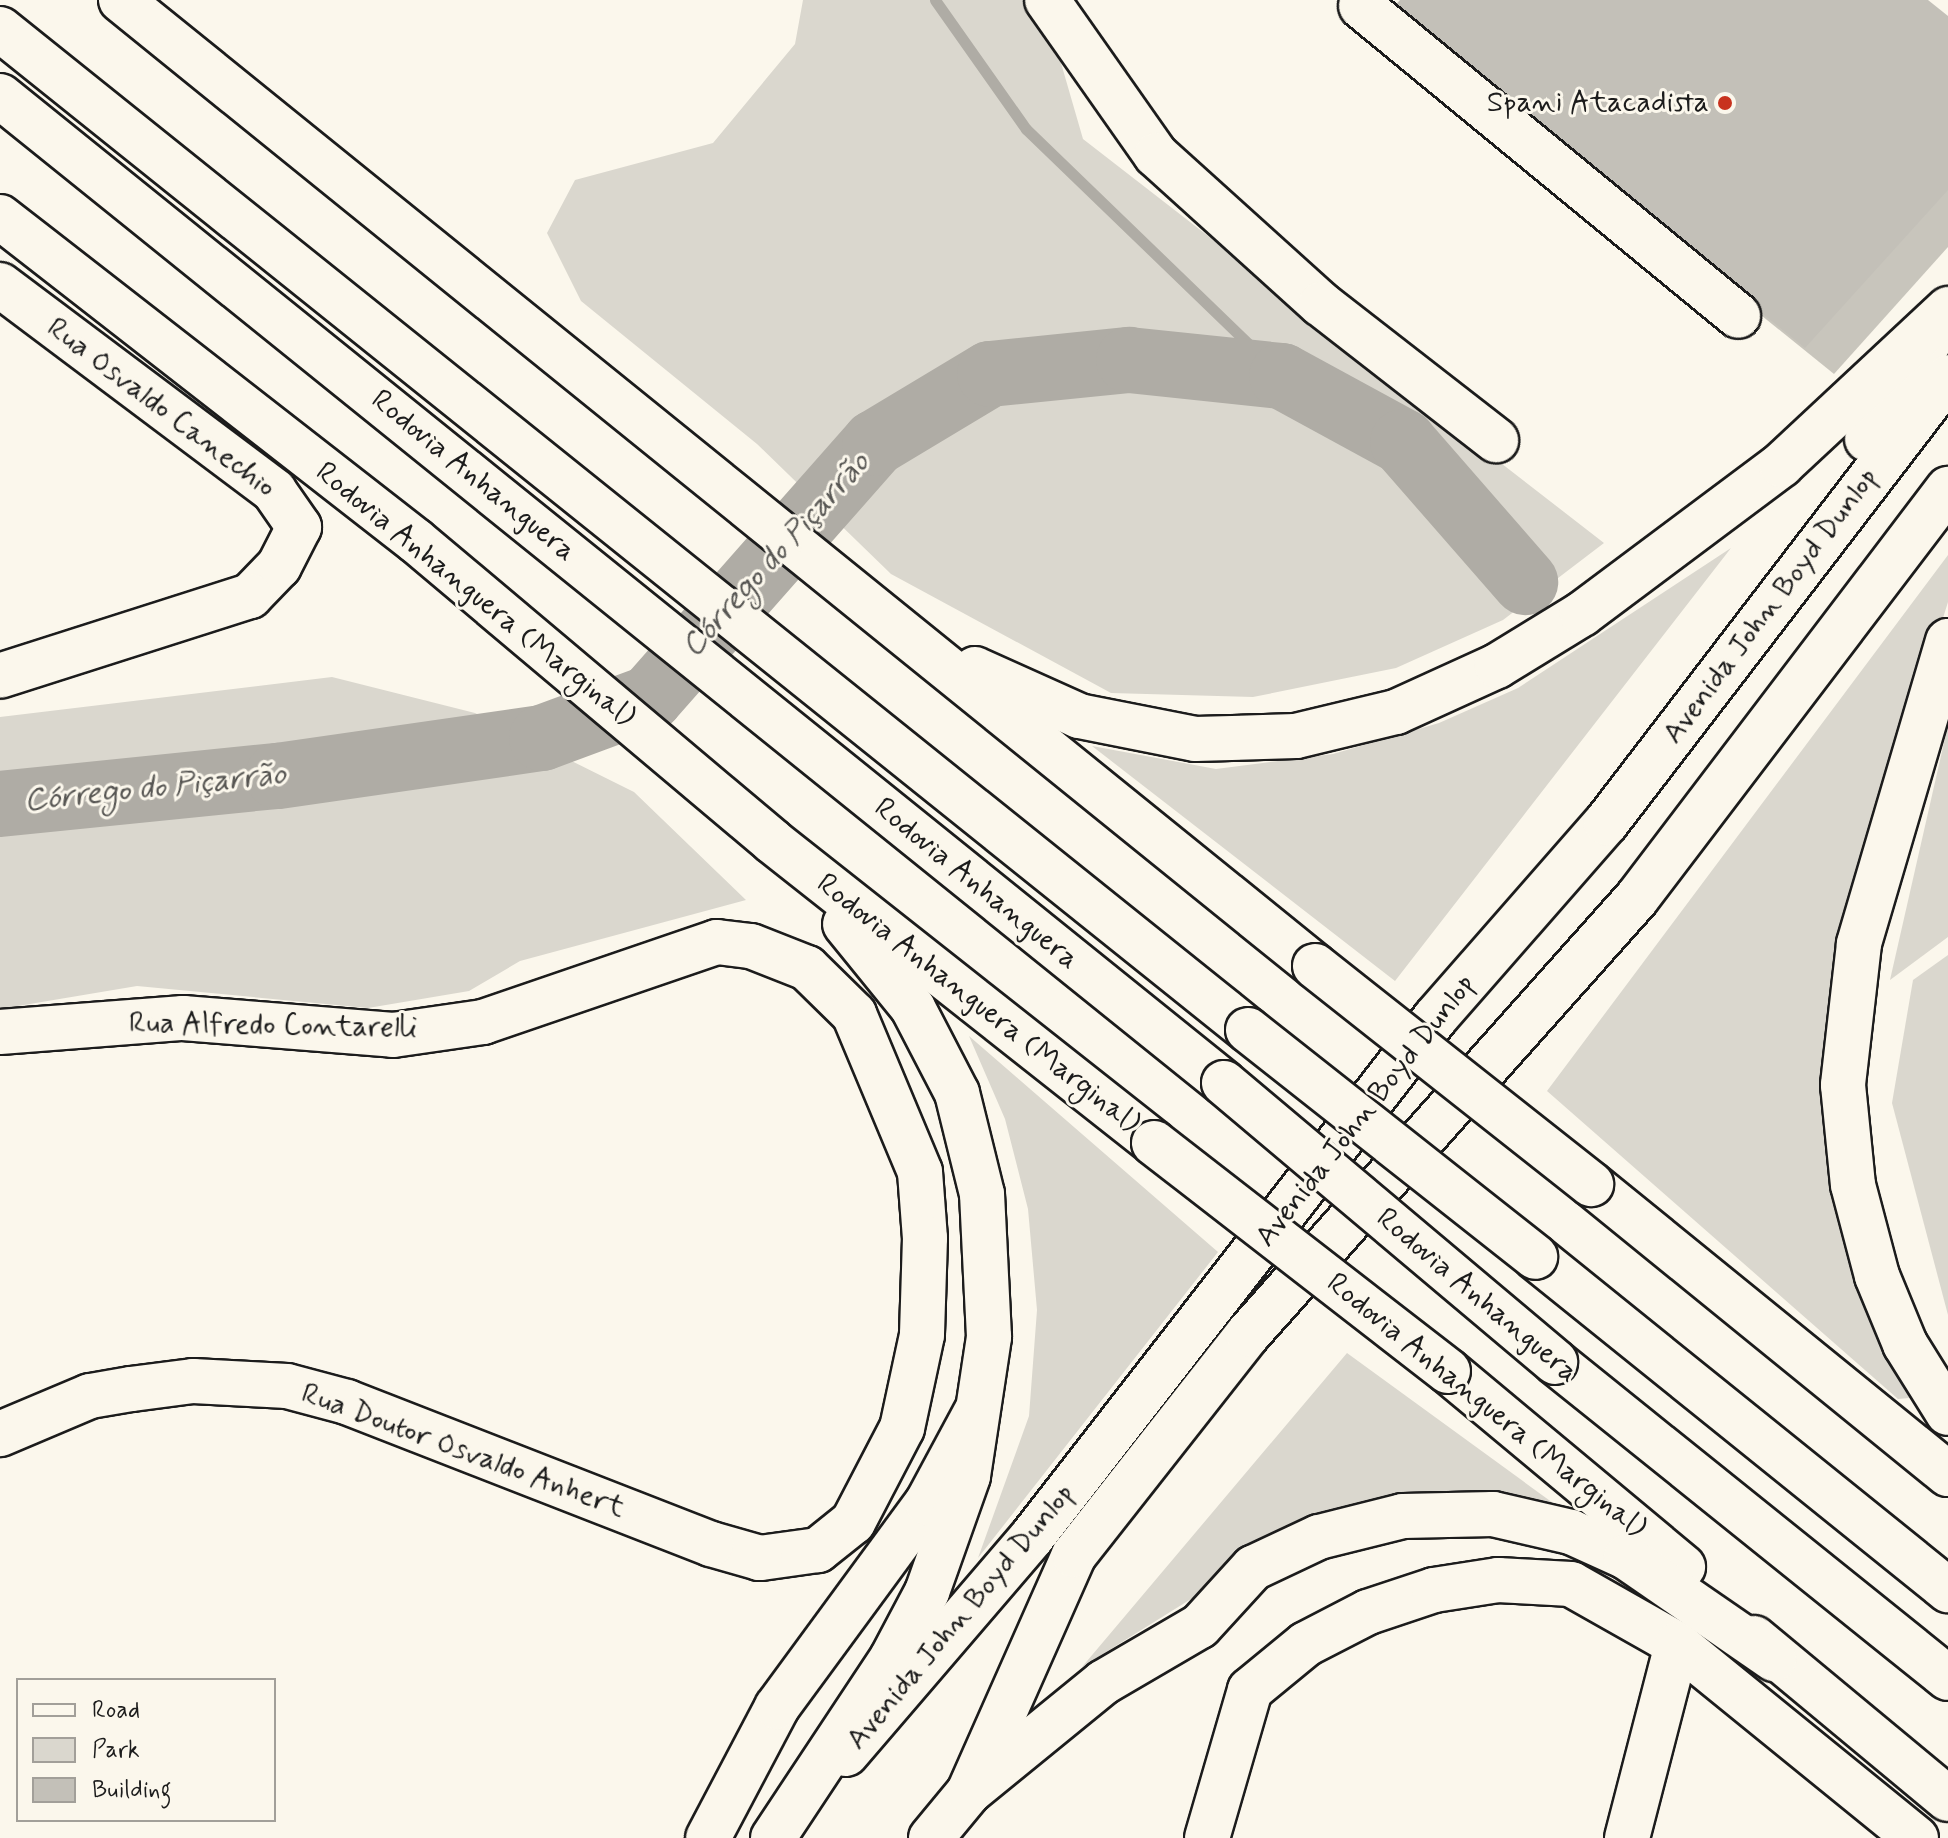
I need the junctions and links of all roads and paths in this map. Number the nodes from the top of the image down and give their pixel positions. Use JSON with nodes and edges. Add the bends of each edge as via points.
{"nodes":[{"id":1,"x":121,"y":0,"type":"edge"},
{"id":2,"x":1047,"y":0,"type":"edge"},
{"id":3,"x":1360,"y":2,"type":"edge"},
{"id":4,"x":0,"y":29,"type":"edge"},
{"id":5,"x":0,"y":96,"type":"edge"},
{"id":6,"x":0,"y":217,"type":"edge"},
{"id":7,"x":5,"y":294,"type":"edge"},
{"id":8,"x":1948,"y":311,"type":"edge"},
{"id":9,"x":1738,"y":316,"type":"dead end"},
{"id":10,"x":1948,"y":377,"type":"edge"},
{"id":11,"x":1496,"y":440,"type":"dead end"},
{"id":12,"x":1948,"y":489,"type":"edge"},
{"id":13,"x":1794,"y":570,"type":"junction"},
{"id":14,"x":863,"y":604,"type":"junction"},
{"id":15,"x":1948,"y":641,"type":"edge"},
{"id":16,"x":0,"y":676,"type":"edge"},
{"id":17,"x":772,"y":841,"type":"junction"},
{"id":18,"x":0,"y":1032,"type":"edge"},
{"id":19,"x":984,"y":1391,"type":"junction"},
{"id":20,"x":1948,"y":1413,"type":"edge"},
{"id":21,"x":0,"y":1434,"type":"edge"},
{"id":22,"x":1948,"y":1474,"type":"edge"},
{"id":23,"x":783,"y":1556,"type":"joint"},
{"id":24,"x":1948,"y":1590,"type":"edge"},
{"id":25,"x":1677,"y":1644,"type":"junction"},
{"id":26,"x":1774,"y":1659,"type":"junction"},
{"id":27,"x":1948,"y":1678,"type":"edge"},
{"id":28,"x":969,"y":1792,"type":"junction"},
{"id":29,"x":1948,"y":1799,"type":"edge"},
{"id":30,"x":1885,"y":1824,"type":"edge"},
{"id":31,"x":708,"y":1838,"type":"edge"},
{"id":32,"x":774,"y":1838,"type":"edge"},
{"id":33,"x":931,"y":1838,"type":"edge"},
{"id":34,"x":1207,"y":1838,"type":"edge"},
{"id":35,"x":1627,"y":1838,"type":"edge"},
{"id":36,"x":1916,"y":1838,"type":"edge"}],
"edges":[{"from":1,"to":14,"type":"main road"},
{"from":2,"to":11,"type":"main road","via":[[1156,155],[1321,304]]},
{"from":3,"to":9,"type":"main road"},
{"from":4,"to":24,"type":"main road","name":"Rodovia Anhanguera","bridge":true},
{"from":5,"to":27,"type":"main road","name":"Rodovia Anhanguera","bridge":true,"via":[[1224,1083],[1555,1362]]},
{"from":6,"to":17,"type":"main road","name":"Rodovia Anhanguera (Marginal)","via":[[416,541]]},
{"from":7,"to":16,"type":"main road","name":"Rua Osvaldo Canechio","via":[[274,491],[299,527],[279,566],[250,596],[179,623]]},
{"from":8,"to":13,"type":"main road"},
{"from":8,"to":14,"type":"main road","via":[[1781,465],[1582,614],[1464,683],[1367,722],[1230,741],[1117,727],[1019,692]]},
{"from":10,"to":13,"type":"main road","name":"Avenida John Boyd Dunlop"},
{"from":12,"to":28,"type":"main road","name":"Avenida John Boyd Dunlop","via":[[1637,898],[1248,1334],[1074,1555]]},
{"from":13,"to":32,"type":"main road","name":"Avenida John Boyd Dunlop","via":[[1606,823],[1436,1017],[1032,1537]]},
{"from":14,"to":22,"type":"main road","bridge":true},
{"from":15,"to":20,"type":"main road","via":[[1859,944],[1843,1085],[1853,1185],[1877,1276],[1905,1344]]},
{"from":17,"to":19,"type":"main road","via":[[891,977],[957,1093],[982,1194]]},
{"from":17,"to":26,"type":"main road","name":"Rodovia Anhanguera (Marginal)","bridge":true,"via":[[1448,1371],[1702,1582]]},
{"from":18,"to":23,"type":"main road","name":"Rua Alfredo Contarelli","via":[[183,1018],[393,1035],[483,1022],[717,942],[807,968],[854,1014],[920,1172],[922,1335],[902,1428],[879,1481],[853,1522],[818,1550]]},
{"from":19,"to":31,"type":"main road","via":[[927,1503],[801,1670]]},
{"from":19,"to":32,"type":"main road","via":[[968,1476],[913,1621]]},
{"from":21,"to":23,"type":"main road","name":"Rua Doutor Osvaldo Anhert","via":[[90,1396],[131,1389],[193,1381],[287,1386],[347,1402],[711,1544],[760,1558]]},
{"from":25,"to":30,"type":"main road"},
{"from":25,"to":34,"type":"main road","via":[[1571,1584],[1498,1580],[1434,1590],[1368,1612],[1306,1644],[1250,1690]]},
{"from":25,"to":35,"type":"main road"},
{"from":26,"to":28,"type":"main road","via":[[1626,1557],[1571,1532],[1493,1514],[1403,1516],[1319,1537],[1253,1568],[1200,1626],[1104,1682]]},
{"from":26,"to":29,"type":"main road","name":"Rodovia Anhanguera (Marginal)"},
{"from":28,"to":33,"type":"main road","name":"Avenida John Boyd Dunlop"},
{"from":30,"to":36,"type":"main road"}]}
